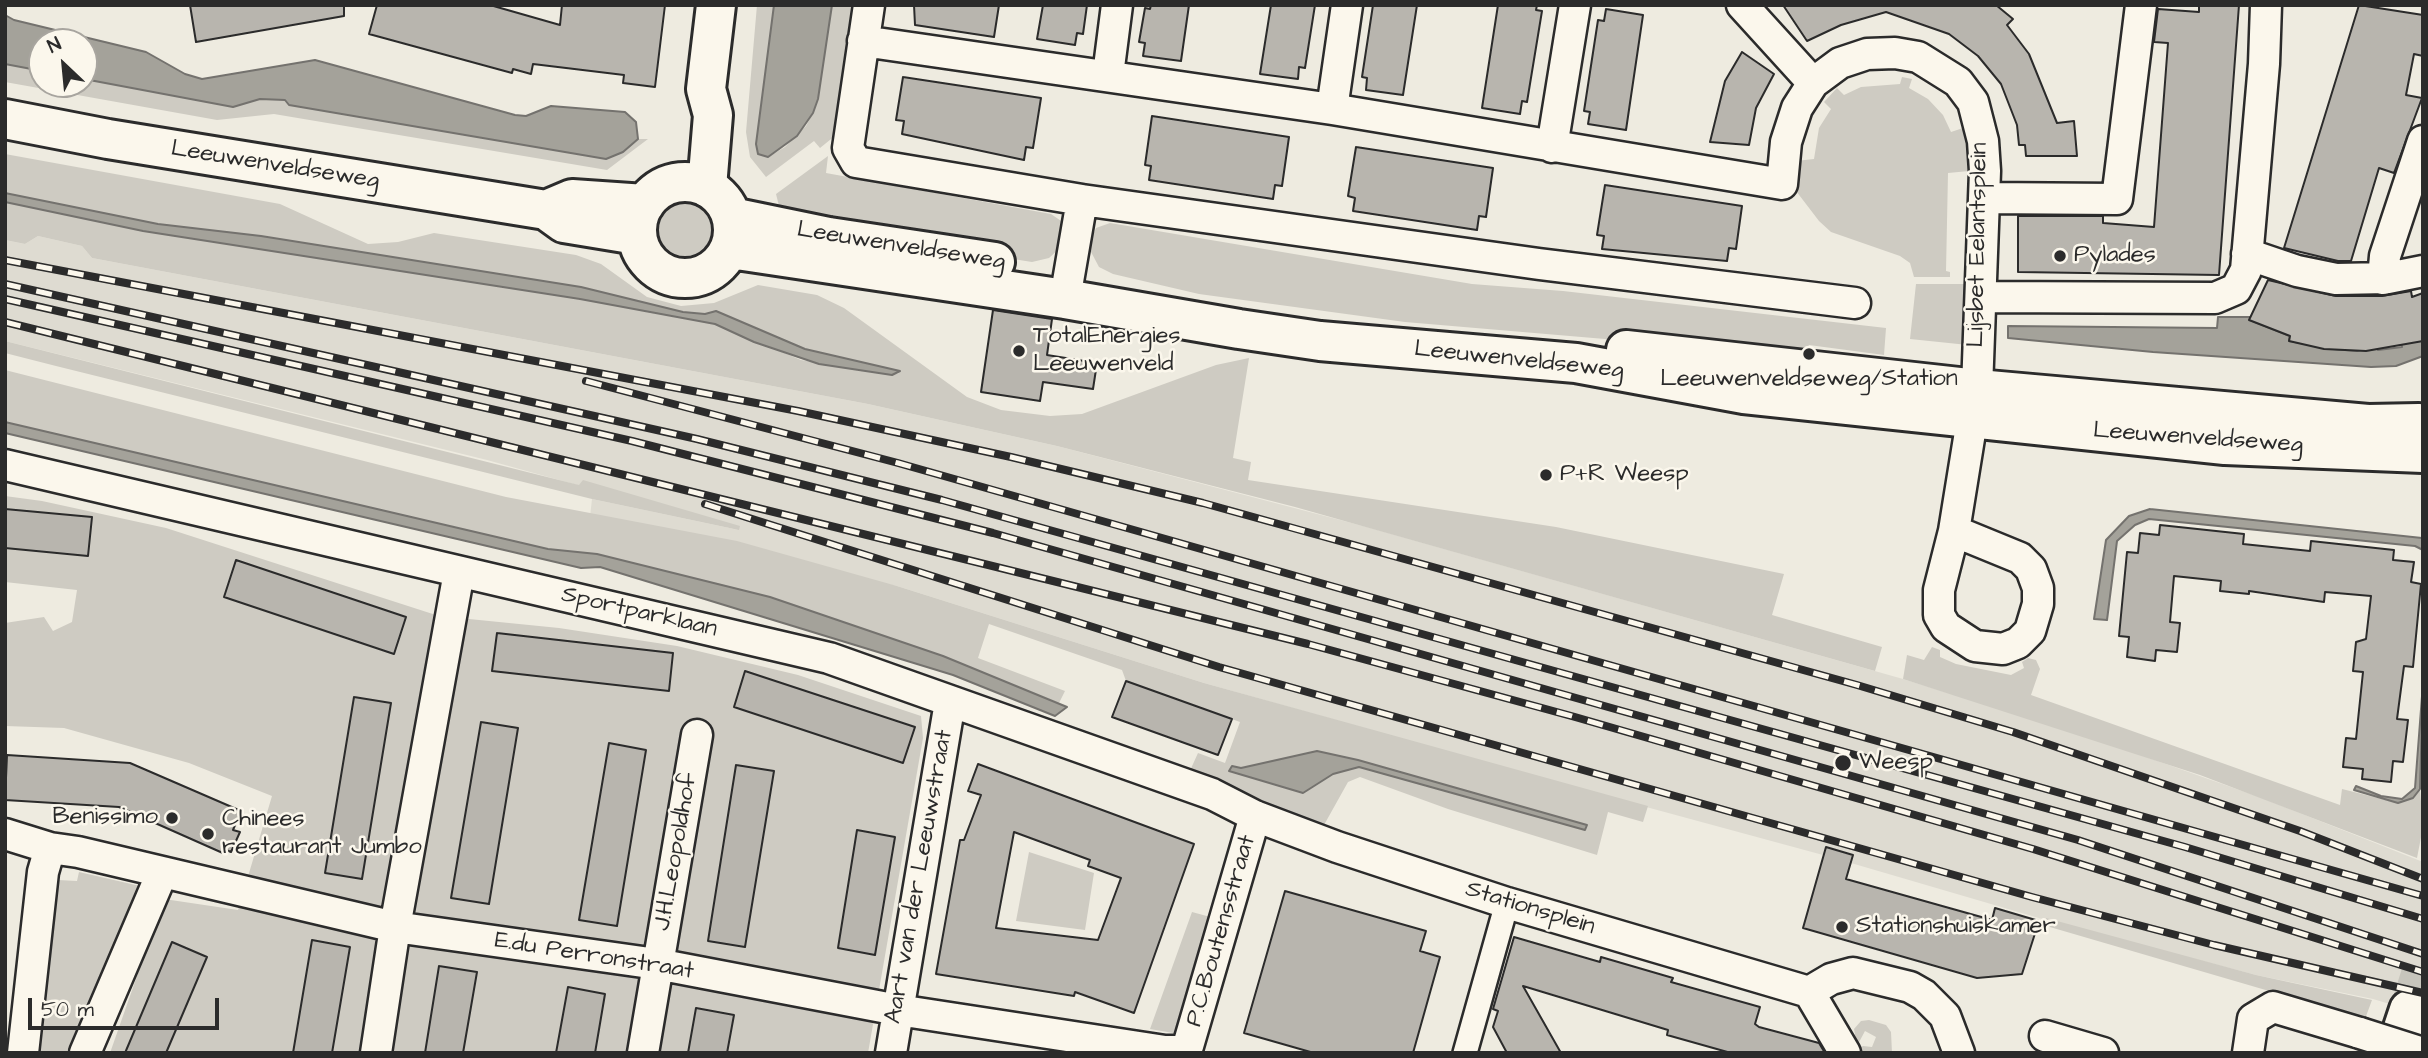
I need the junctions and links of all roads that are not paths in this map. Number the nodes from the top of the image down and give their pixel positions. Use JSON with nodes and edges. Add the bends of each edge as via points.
{"nodes":[{"id":1,"x":716,"y":5,"type":"edge"},
{"id":2,"x":869,"y":5,"type":"edge"},
{"id":3,"x":1117,"y":5,"type":"edge"},
{"id":4,"x":1347,"y":5,"type":"edge"},
{"id":5,"x":1575,"y":5,"type":"edge"},
{"id":6,"x":1742,"y":5,"type":"edge"},
{"id":7,"x":2141,"y":5,"type":"edge"},
{"id":8,"x":2266,"y":5,"type":"edge"},
{"id":9,"x":863,"y":41,"type":"junction"},
{"id":10,"x":1108,"y":75,"type":"junction"},
{"id":11,"x":1813,"y":83,"type":"junction"},
{"id":12,"x":1332,"y":108,"type":"junction"},
{"id":13,"x":5,"y":119,"type":"edge"},
{"id":14,"x":2423,"y":141,"type":"edge"},
{"id":15,"x":1552,"y":146,"type":"junction"},
{"id":16,"x":694,"y":185,"type":"junction"},
{"id":17,"x":1984,"y":198,"type":"junction"},
{"id":18,"x":1082,"y":200,"type":"junction"},
{"id":19,"x":641,"y":219,"type":"junction"},
{"id":20,"x":731,"y":233,"type":"junction"},
{"id":21,"x":2247,"y":254,"type":"junction"},
{"id":22,"x":2423,"y":271,"type":"edge"},
{"id":23,"x":2383,"y":279,"type":"junction"},
{"id":24,"x":1068,"y":286,"type":"junction"},
{"id":25,"x":1981,"y":296,"type":"junction"},
{"id":26,"x":1855,"y":303,"type":"dead end"},
{"id":27,"x":1975,"y":404,"type":"junction"},
{"id":28,"x":2422,"y":434,"type":"edge"},
{"id":29,"x":5,"y":465,"type":"edge"},
{"id":30,"x":1954,"y":531,"type":"dead end"},
{"id":31,"x":459,"y":572,"type":"junction"},
{"id":32,"x":950,"y":702,"type":"junction"},
{"id":33,"x":697,"y":735,"type":"dead end"},
{"id":34,"x":1255,"y":816,"type":"junction"},
{"id":35,"x":5,"y":834,"type":"edge"},
{"id":36,"x":50,"y":848,"type":"junction"},
{"id":37,"x":162,"y":873,"type":"junction"},
{"id":38,"x":1507,"y":903,"type":"junction"},
{"id":39,"x":395,"y":928,"type":"junction"},
{"id":40,"x":657,"y":964,"type":"junction"},
{"id":41,"x":1809,"y":992,"type":"junction"},
{"id":42,"x":898,"y":1010,"type":"junction"},
{"id":43,"x":2411,"y":1031,"type":"edge"},
{"id":44,"x":2045,"y":1036,"type":"dead end"},
{"id":45,"x":1188,"y":1046,"type":"joint"},
{"id":46,"x":23,"y":1053,"type":"edge"},
{"id":47,"x":85,"y":1053,"type":"edge"},
{"id":48,"x":376,"y":1053,"type":"edge"},
{"id":49,"x":643,"y":1053,"type":"edge"},
{"id":50,"x":891,"y":1053,"type":"edge"},
{"id":51,"x":1465,"y":1053,"type":"edge"},
{"id":52,"x":1845,"y":1053,"type":"edge"},
{"id":53,"x":1958,"y":1053,"type":"edge"},
{"id":54,"x":2104,"y":1053,"type":"edge"},
{"id":55,"x":2248,"y":1053,"type":"edge"}],
"edges":[{"from":1,"to":16,"type":"main road","via":[[706,89],[712,115]]},
{"from":2,"to":9,"type":"street"},
{"from":3,"to":10,"type":"street"},
{"from":4,"to":12,"type":"street"},
{"from":5,"to":15,"type":"street"},
{"from":6,"to":11,"type":"street"},
{"from":7,"to":17,"type":"street","via":[[2117,199]]},
{"from":8,"to":21,"type":"street"},
{"from":9,"to":10,"type":"street"},
{"from":9,"to":18,"type":"street","via":[[848,148],[856,162]]},
{"from":10,"to":12,"type":"street"},
{"from":11,"to":15,"type":"street","name":"Lijsbet Eelantsplein","via":[[1789,131],[1782,184]]},
{"from":11,"to":17,"type":"street","name":"Lijsbet Eelantsplein","via":[[1840,63],[1867,54],[1918,57],[1943,70],[1973,102],[1983,141]]},
{"from":12,"to":15,"type":"street"},
{"from":13,"to":19,"type":"main road","name":"Leeuwenveldseweg","via":[[547,210],[564,223]]},
{"from":14,"to":23,"type":"street","via":[[2385,256]]},
{"from":16,"to":19,"type":"main road","via":[[661,189]]},
{"from":16,"to":20,"type":"main road","via":[[718,194]]},
{"from":17,"to":25,"type":"street","name":"Lijsbet Eelantsplein"},
{"from":18,"to":24,"type":"street"},
{"from":18,"to":26,"type":"street"},
{"from":19,"to":20,"type":"main road","via":[[648,262],[677,278],[709,273],[722,263]]},
{"from":20,"to":24,"type":"main road","name":"Leeuwenveldseweg","via":[[829,237]]},
{"from":21,"to":23,"type":"street","via":[[2317,276]]},
{"from":21,"to":25,"type":"street","via":[[2241,284],[2215,298]]},
{"from":22,"to":23,"type":"street"},
{"from":24,"to":27,"type":"main road","name":"Leeuwenveldseweg","via":[[1366,328],[1692,356]]},
{"from":25,"to":27,"type":"street","name":"Lijsbet Eelantsplein"},
{"from":27,"to":28,"type":"main road","name":"Leeuwenveldseweg","via":[[2368,424]]},
{"from":27,"to":30,"type":"street"},
{"from":29,"to":31,"type":"street","name":"Sportparklaan"},
{"from":31,"to":32,"type":"street","name":"Sportparklaan","via":[[829,658]]},
{"from":31,"to":39,"type":"street"},
{"from":32,"to":34,"type":"street","name":"Sportparklaan","via":[[1212,794]]},
{"from":32,"to":42,"type":"street","name":"Aart van der Leeuwstraat"},
{"from":33,"to":40,"type":"street","name":"J.H.Leopoldhof"},
{"from":34,"to":38,"type":"street","name":"Stationsplein"},
{"from":34,"to":45,"type":"street","name":"P.C.Boutensstraat"},
{"from":35,"to":36,"type":"street","name":"E.du Perronstraat"},
{"from":36,"to":37,"type":"street","name":"E.du Perronstraat"},
{"from":36,"to":46,"type":"street","via":[[43,873]]},
{"from":37,"to":39,"type":"street","name":"E.du Perronstraat"},
{"from":37,"to":47,"type":"street"},
{"from":38,"to":41,"type":"street","name":"Stationsplein"},
{"from":38,"to":51,"type":"street"},
{"from":39,"to":40,"type":"street","name":"E.du Perronstraat"},
{"from":39,"to":48,"type":"street"},
{"from":40,"to":42,"type":"street","name":"E.du Perronstraat"},
{"from":40,"to":49,"type":"street","name":"J.H.Leopoldhof"},
{"from":41,"to":52,"type":"street"},
{"from":41,"to":53,"type":"street","via":[[1853,973],[1910,987],[1945,1016]]},
{"from":42,"to":45,"type":"street","name":"E.du Perronstraat","via":[[1165,1051]]},
{"from":42,"to":50,"type":"street","name":"Aart van der Leeuwstraat"},
{"from":43,"to":55,"type":"street","bridge":true,"via":[[2360,1033],[2273,1007],[2253,1020]]},
{"from":44,"to":54,"type":"street"}]}
